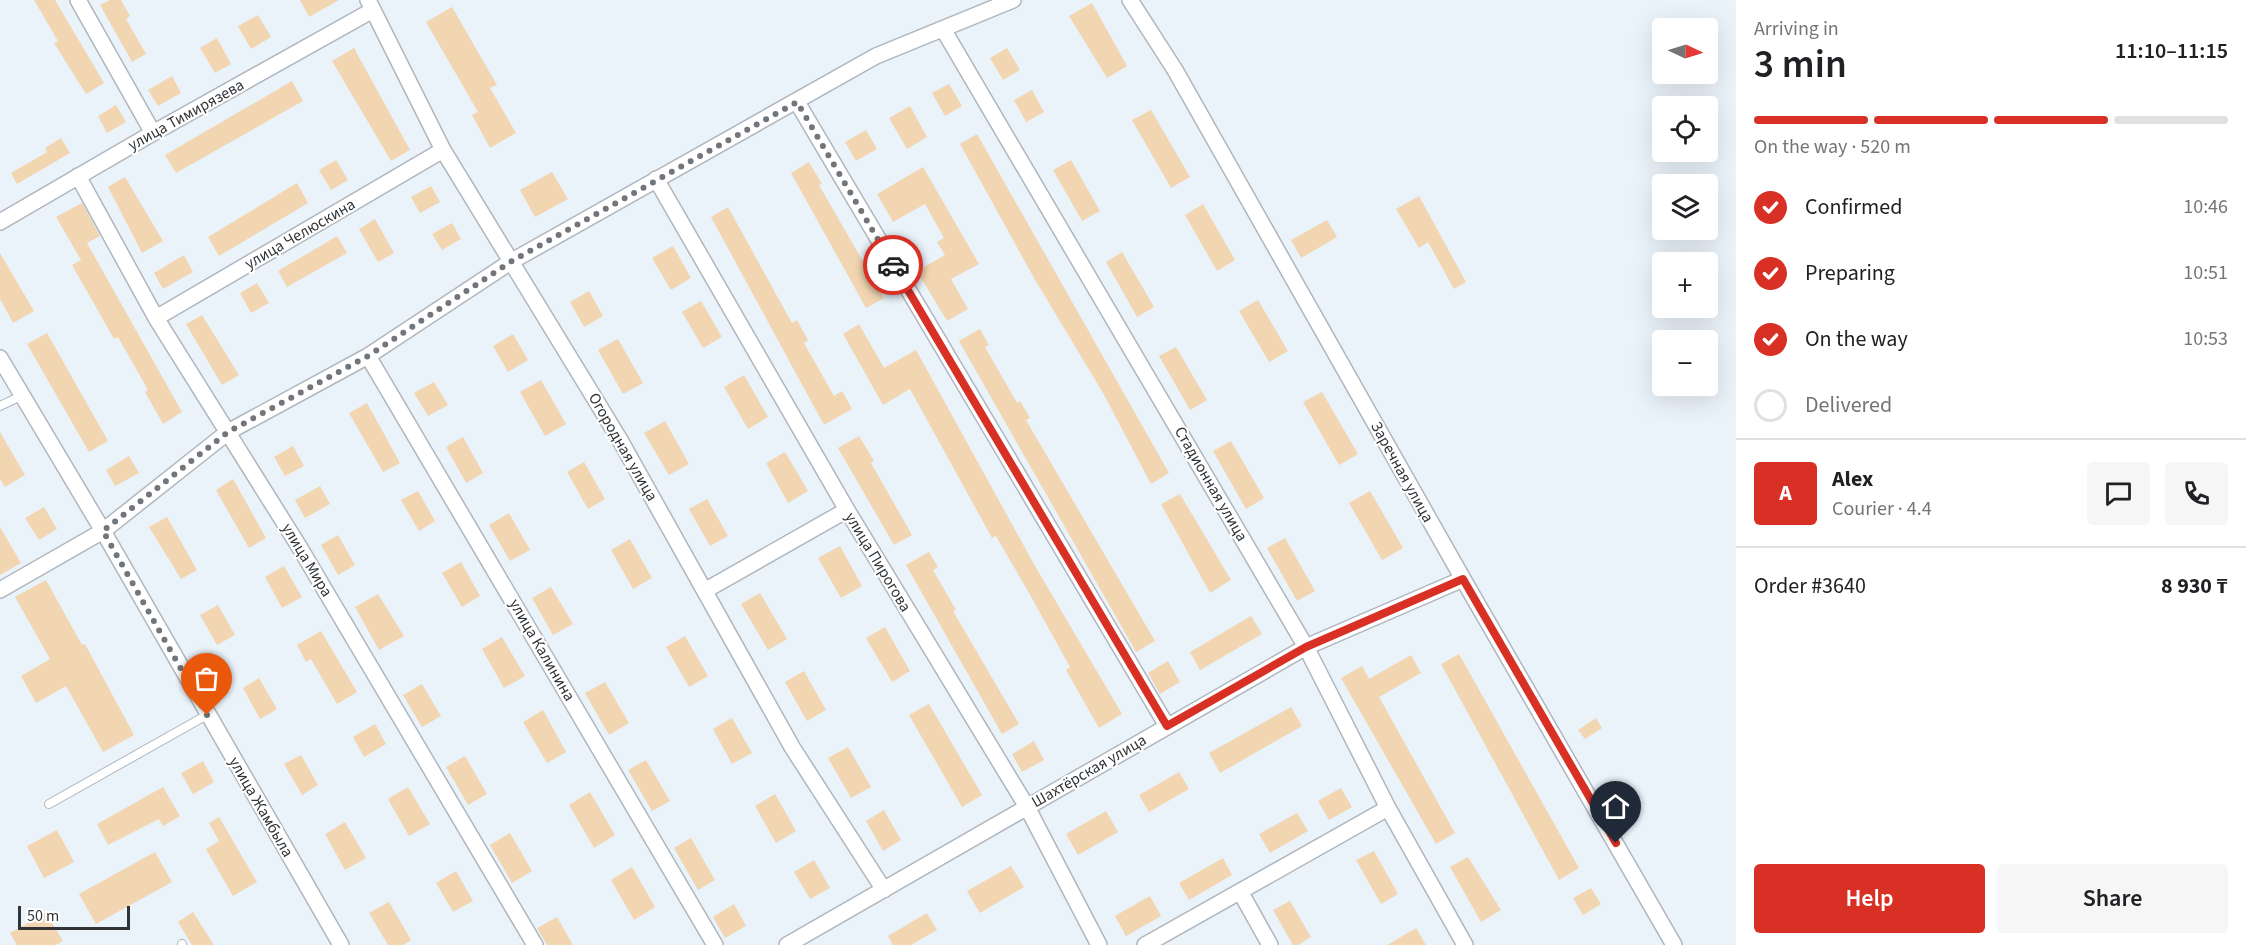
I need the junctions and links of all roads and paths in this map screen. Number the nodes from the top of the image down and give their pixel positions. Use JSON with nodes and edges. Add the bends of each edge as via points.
{"nodes":[{"id":1,"x":78,"y":0,"type":"edge"},
{"id":2,"x":1013,"y":0,"type":"edge"},
{"id":3,"x":1130,"y":0,"type":"edge"},
{"id":4,"x":370,"y":5,"type":"edge"},
{"id":5,"x":944,"y":29,"type":"junction"},
{"id":6,"x":797,"y":102,"type":"junction"},
{"id":7,"x":153,"y":133,"type":"junction"},
{"id":8,"x":443,"y":150,"type":"junction"},
{"id":9,"x":78,"y":176,"type":"junction"},
{"id":10,"x":656,"y":179,"type":"junction"},
{"id":11,"x":0,"y":222,"type":"edge"},
{"id":12,"x":512,"y":261,"type":"junction"},
{"id":13,"x":156,"y":318,"type":"junction"},
{"id":14,"x":368,"y":356,"type":"junction"},
{"id":15,"x":0,"y":358,"type":"edge"},
{"id":16,"x":21,"y":396,"type":"junction"},
{"id":17,"x":0,"y":406,"type":"edge"},
{"id":18,"x":228,"y":432,"type":"junction"},
{"id":19,"x":847,"y":510,"type":"junction"},
{"id":20,"x":103,"y":531,"type":"junction"},
{"id":21,"x":1463,"y":579,"type":"junction"},
{"id":22,"x":0,"y":590,"type":"edge"},
{"id":23,"x":706,"y":590,"type":"junction"},
{"id":24,"x":1306,"y":647,"type":"junction"},
{"id":25,"x":207,"y":715,"type":"junction"},
{"id":26,"x":1167,"y":726,"type":"junction"},
{"id":27,"x":50,"y":804,"type":"dead end"},
{"id":28,"x":1027,"y":807,"type":"junction"},
{"id":29,"x":1388,"y":808,"type":"junction"},
{"id":30,"x":884,"y":890,"type":"junction"},
{"id":31,"x":1241,"y":893,"type":"junction"},
{"id":32,"x":341,"y":945,"type":"edge"},
{"id":33,"x":535,"y":945,"type":"edge"},
{"id":34,"x":715,"y":945,"type":"edge"},
{"id":35,"x":787,"y":945,"type":"edge"},
{"id":36,"x":1099,"y":945,"type":"edge"},
{"id":37,"x":1145,"y":945,"type":"edge"},
{"id":38,"x":1270,"y":945,"type":"edge"},
{"id":39,"x":1466,"y":945,"type":"edge"},
{"id":40,"x":1674,"y":945,"type":"edge"}],
"edges":[{"from":1,"to":7,"type":"street"},
{"from":2,"to":5,"type":"street"},
{"from":3,"to":21,"type":"street","name":"Заречная улица","via":[[1175,70]]},
{"from":4,"to":7,"type":"street","name":"улица Тимирязева"},
{"from":4,"to":8,"type":"street","name":"Огородная улица"},
{"from":5,"to":6,"type":"street","via":[[876,56]]},
{"from":5,"to":24,"type":"street","name":"Стадионная улица"},
{"from":6,"to":10,"type":"street"},
{"from":6,"to":26,"type":"street"},
{"from":7,"to":9,"type":"street","name":"улица Тимирязева"},
{"from":8,"to":12,"type":"street","name":"Огородная улица"},
{"from":8,"to":13,"type":"street","name":"улица Челюскина"},
{"from":9,"to":11,"type":"street","name":"улица Тимирязева"},
{"from":9,"to":13,"type":"street","name":"улица Мира"},
{"from":10,"to":12,"type":"street"},
{"from":10,"to":19,"type":"street","name":"улица Пирогова"},
{"from":12,"to":14,"type":"street"},
{"from":12,"to":23,"type":"street","name":"Огородная улица"},
{"from":13,"to":18,"type":"street","name":"улица Мира"},
{"from":14,"to":18,"type":"street"},
{"from":14,"to":34,"type":"street","name":"улица Калинина"},
{"from":15,"to":16,"type":"street","name":"улица Жамбыла"},
{"from":16,"to":17,"type":"lane"},
{"from":16,"to":20,"type":"street","name":"улица Жамбыла"},
{"from":18,"to":20,"type":"street"},
{"from":18,"to":33,"type":"street","name":"улица Мира"},
{"from":19,"to":23,"type":"street"},
{"from":19,"to":28,"type":"street","name":"улица Пирогова"},
{"from":20,"to":22,"type":"street"},
{"from":20,"to":25,"type":"street","name":"улица Жамбыла"},
{"from":21,"to":24,"type":"street","name":"Шахтёрская улица"},
{"from":21,"to":40,"type":"street","name":"Заречная улица"},
{"from":23,"to":30,"type":"street","name":"Огородная улица","via":[[792,747]]},
{"from":24,"to":26,"type":"street","name":"Шахтёрская улица"},
{"from":24,"to":29,"type":"street","name":"Стадионная улица"},
{"from":25,"to":27,"type":"lane"},
{"from":25,"to":32,"type":"street","name":"улица Жамбыла"},
{"from":26,"to":28,"type":"street","name":"Шахтёрская улица"},
{"from":28,"to":30,"type":"street","name":"Шахтёрская улица"},
{"from":28,"to":36,"type":"street","name":"улица Пирогова"},
{"from":29,"to":31,"type":"street"},
{"from":29,"to":39,"type":"street","name":"Стадионная улица"},
{"from":30,"to":35,"type":"street","name":"Шахтёрская улица"},
{"from":31,"to":37,"type":"street"},
{"from":31,"to":38,"type":"street"}]}
